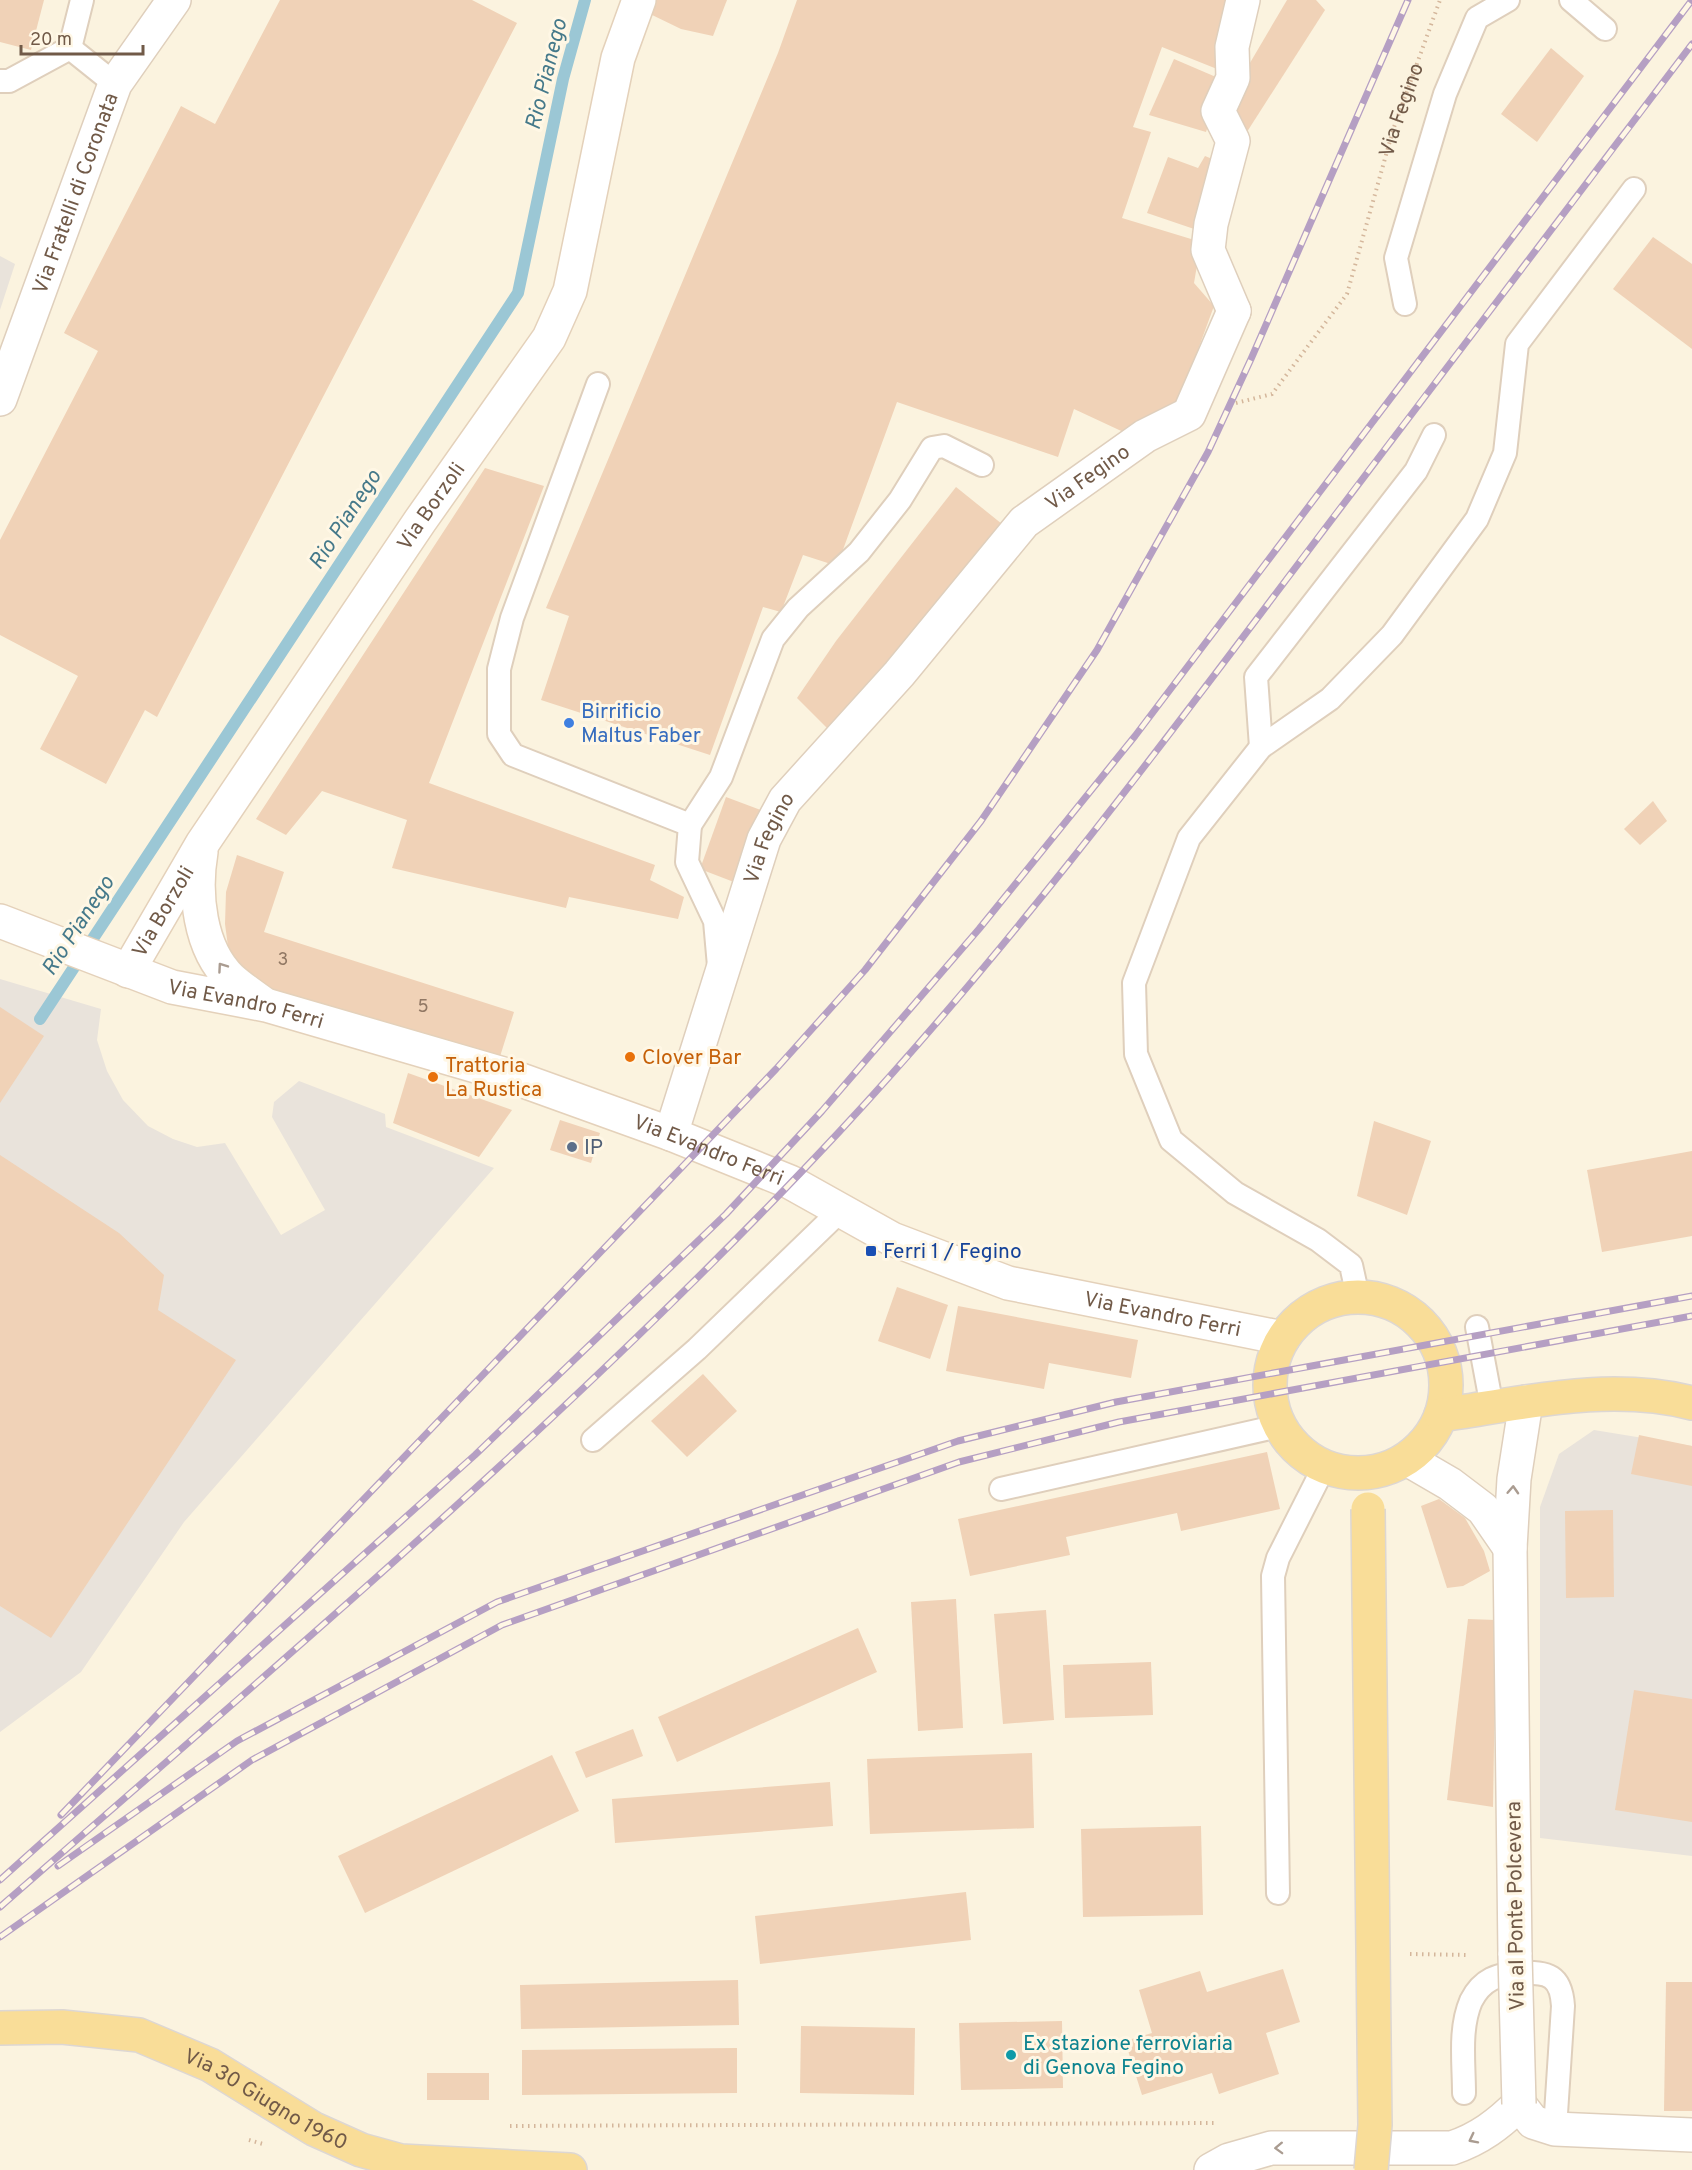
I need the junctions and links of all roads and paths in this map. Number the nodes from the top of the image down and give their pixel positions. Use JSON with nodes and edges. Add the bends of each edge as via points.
{"nodes":[{"id":1,"x":82,"y":0,"type":"edge"},
{"id":2,"x":174,"y":0,"type":"edge"},
{"id":3,"x":639,"y":0,"type":"edge"},
{"id":4,"x":1243,"y":0,"type":"edge"},
{"id":5,"x":1440,"y":0,"type":"edge"},
{"id":6,"x":1508,"y":0,"type":"edge"},
{"id":7,"x":1571,"y":0,"type":"edge"},
{"id":8,"x":1605,"y":29,"type":"dead end"},
{"id":9,"x":70,"y":48,"type":"junction"},
{"id":10,"x":0,"y":81,"type":"edge"},
{"id":11,"x":115,"y":84,"type":"junction"},
{"id":12,"x":1634,"y":189,"type":"dead end"},
{"id":13,"x":1405,"y":304,"type":"dead end"},
{"id":14,"x":598,"y":384,"type":"dead end"},
{"id":15,"x":0,"y":399,"type":"edge"},
{"id":16,"x":1189,"y":414,"type":"junction"},
{"id":17,"x":1434,"y":435,"type":"dead end"},
{"id":18,"x":982,"y":465,"type":"dead end"},
{"id":19,"x":1261,"y":747,"type":"junction"},
{"id":20,"x":690,"y":825,"type":"junction"},
{"id":21,"x":202,"y":844,"type":"junction"},
{"id":22,"x":13,"y":926,"type":"edge"},
{"id":23,"x":128,"y":971,"type":"junction"},
{"id":24,"x":720,"y":982,"type":"junction"},
{"id":25,"x":266,"y":1005,"type":"junction"},
{"id":26,"x":671,"y":1134,"type":"junction"},
{"id":27,"x":841,"y":1210,"type":"junction"},
{"id":28,"x":1358,"y":1297,"type":"junction"},
{"id":29,"x":1477,"y":1327,"type":"dead end"},
{"id":30,"x":1283,"y":1338,"type":"junction"},
{"id":31,"x":1526,"y":1402,"type":"junction"},
{"id":32,"x":1692,"y":1403,"type":"edge"},
{"id":33,"x":1492,"y":1407,"type":"junction"},
{"id":34,"x":1441,"y":1415,"type":"junction"},
{"id":35,"x":1279,"y":1426,"type":"junction"},
{"id":36,"x":594,"y":1440,"type":"dead end"},
{"id":37,"x":1407,"y":1459,"type":"junction"},
{"id":38,"x":1324,"y":1467,"type":"junction"},
{"id":39,"x":1368,"y":1473,"type":"junction"},
{"id":40,"x":1000,"y":1489,"type":"dead end"},
{"id":41,"x":1510,"y":1548,"type":"junction"},
{"id":42,"x":1278,"y":1893,"type":"dead end"},
{"id":43,"x":1373,"y":1954,"type":"junction"},
{"id":44,"x":1515,"y":1955,"type":"junction"},
{"id":45,"x":0,"y":2028,"type":"edge"},
{"id":46,"x":1464,"y":2092,"type":"dead end"},
{"id":47,"x":1519,"y":2104,"type":"junction"},
{"id":48,"x":1218,"y":2123,"type":"dead end"},
{"id":49,"x":502,"y":2126,"type":"dead end"},
{"id":50,"x":1555,"y":2129,"type":"junction"},
{"id":51,"x":1692,"y":2135,"type":"edge"},
{"id":52,"x":570,"y":2170,"type":"edge"},
{"id":53,"x":1211,"y":2170,"type":"edge"},
{"id":54,"x":1371,"y":2170,"type":"edge"}],
"edges":[{"from":1,"to":9,"type":"lane"},
{"from":2,"to":11,"type":"street","name":"Via Fratelli di Coronata"},
{"from":3,"to":21,"type":"street","name":"Via Borzoli","via":[[618,58],[570,291],[549,338],[420,520]]},
{"from":4,"to":16,"type":"street","via":[[1232,47],[1233,78],[1218,111],[1233,141],[1208,250],[1233,311]]},
{"from":5,"to":16,"type":"path","name":"Via Fegino","via":[[1393,130],[1347,294],[1272,394]]},
{"from":6,"to":13,"type":"lane","via":[[1477,18],[1445,94],[1396,258]]},
{"from":7,"to":8,"type":"lane"},
{"from":9,"to":10,"type":"lane","via":[[9,81]]},
{"from":9,"to":11,"type":"lane"},
{"from":11,"to":15,"type":"street","name":"Via Fratelli di Coronata"},
{"from":12,"to":19,"type":"lane","via":[[1516,344],[1504,453],[1477,519],[1392,635],[1330,699]]},
{"from":14,"to":20,"type":"lane","via":[[512,618],[499,669],[499,734],[513,755]]},
{"from":16,"to":24,"type":"street","name":"Via Fegino","via":[[1145,436],[1023,522],[899,674],[785,800],[764,838]]},
{"from":17,"to":19,"type":"lane","via":[[1416,471],[1256,677]]},
{"from":18,"to":20,"type":"lane","via":[[944,446],[932,448],[900,500],[859,552],[798,608],[773,639],[721,777]]},
{"from":19,"to":28,"type":"lane","via":[[1189,838],[1134,983],[1136,1054],[1171,1140],[1235,1193],[1318,1240],[1351,1265]]},
{"from":20,"to":24,"type":"lane","name":"Via Fegino","via":[[687,862],[716,921]]},
{"from":21,"to":23,"type":"street","name":"Via Borzoli"},
{"from":25,"to":21,"type":"street","one_way":true,"via":[[230,978],[204,932],[198,889]]},
{"from":22,"to":23,"type":"street","name":"Via Evandro Ferri"},
{"from":23,"to":25,"type":"street","name":"Via Evandro Ferri","via":[[172,987]]},
{"from":24,"to":26,"type":"street","name":"Via Fegino"},
{"from":25,"to":26,"type":"street","name":"Via Evandro Ferri","via":[[510,1076]]},
{"from":26,"to":27,"type":"street","name":"Via Evandro Ferri","via":[[790,1182]]},
{"from":27,"to":30,"type":"street","name":"Via Evandro Ferri","via":[[892,1239],[1008,1283]]},
{"from":27,"to":36,"type":"lane","via":[[697,1349]]},
{"from":28,"to":30,"type":"main road","via":[[1330,1301],[1303,1316]]},
{"from":28,"to":34,"type":"main road","via":[[1394,1305],[1410,1314],[1430,1334],[1442,1359],[1446,1387]]},
{"from":29,"to":33,"type":"lane"},
{"from":30,"to":35,"type":"main road","via":[[1271,1366],[1270,1397]]},
{"from":31,"to":32,"type":"main road","via":[[1617,1393]]},
{"from":31,"to":33,"type":"main road"},
{"from":41,"to":31,"type":"street","name":"Via al Ponte Polcevera","one_way":true,"via":[[1514,1479]]},
{"from":33,"to":34,"type":"main road"},
{"from":34,"to":37,"type":"main road","via":[[1428,1440]]},
{"from":35,"to":38,"type":"main road","via":[[1298,1451]]},
{"from":35,"to":40,"type":"lane"},
{"from":37,"to":39,"type":"main road"},
{"from":37,"to":41,"type":"street","via":[[1484,1509]]},
{"from":38,"to":39,"type":"main road"},
{"from":38,"to":42,"type":"lane","via":[[1278,1558],[1273,1576]]},
{"from":39,"to":43,"type":"main road","bridge":true},
{"from":41,"to":44,"type":"street","name":"Via al Ponte Polcevera"},
{"from":43,"to":44,"type":"path"},
{"from":43,"to":54,"type":"main road","bridge":true,"via":[[1375,2125]]},
{"from":44,"to":47,"type":"street","name":"Via al Ponte Polcevera","bridge":true},
{"from":45,"to":52,"type":"main road","name":"Via 30 Giugno 1960","via":[[62,2027],[139,2035],[210,2065],[314,2129],[361,2150],[401,2161]]},
{"from":46,"to":50,"type":"lane","via":[[1464,2031],[1478,1989],[1496,1975],[1548,1975],[1562,1990],[1563,2006]]},
{"from":47,"to":50,"type":"street","via":[[1533,2122]]},
{"from":47,"to":53,"type":"street","one_way":true,"via":[[1494,2127],[1452,2148],[1271,2148],[1229,2160]]},
{"from":48,"to":49,"type":"path"},
{"from":50,"to":51,"type":"street"}]}
